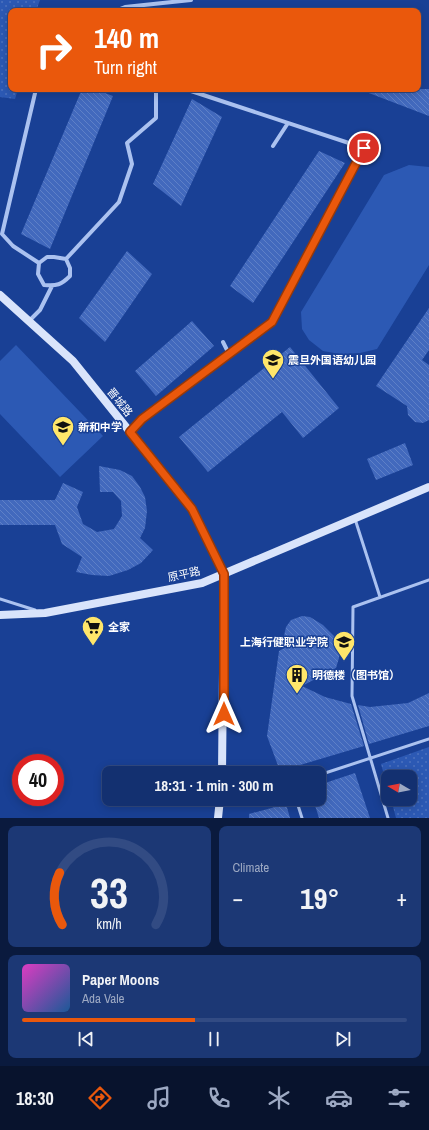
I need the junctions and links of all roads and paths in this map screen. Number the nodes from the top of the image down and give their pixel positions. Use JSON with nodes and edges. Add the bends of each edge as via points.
{"nodes":[{"id":1,"x":192,"y":0,"type":"edge"},
{"id":2,"x":122,"y":8,"type":"edge"},
{"id":3,"x":35,"y":92,"type":"edge"},
{"id":4,"x":156,"y":92,"type":"edge"},
{"id":5,"x":194,"y":92,"type":"edge"},
{"id":6,"x":288,"y":123,"type":"junction"},
{"id":7,"x":273,"y":146,"type":"dead end"},
{"id":8,"x":66,"y":259,"type":"junction"},
{"id":9,"x":39,"y":263,"type":"junction"},
{"id":10,"x":52,"y":286,"type":"junction"},
{"id":11,"x":0,"y":295,"type":"edge"},
{"id":12,"x":29,"y":321,"type":"junction"},
{"id":13,"x":223,"y":342,"type":"dead end"},
{"id":14,"x":229,"y":354,"type":"junction"},
{"id":15,"x":130,"y":432,"type":"junction"},
{"id":16,"x":429,"y":488,"type":"edge"},
{"id":17,"x":355,"y":519,"type":"junction"},
{"id":18,"x":224,"y":574,"type":"junction"},
{"id":19,"x":429,"y":580,"type":"edge"},
{"id":20,"x":380,"y":597,"type":"junction"},
{"id":21,"x":0,"y":599,"type":"edge"},
{"id":22,"x":45,"y":613,"type":"junction"},
{"id":23,"x":0,"y":615,"type":"edge"},
{"id":24,"x":429,"y":739,"type":"edge"},
{"id":25,"x":370,"y":759,"type":"junction"},
{"id":26,"x":222,"y":766,"type":"edge"},
{"id":27,"x":326,"y":773,"type":"edge"},
{"id":28,"x":219,"y":806,"type":"edge"},
{"id":29,"x":298,"y":806,"type":"edge"},
{"id":30,"x":218,"y":818,"type":"edge"},
{"id":31,"x":302,"y":818,"type":"edge"},
{"id":32,"x":388,"y":818,"type":"edge"}],
"edges":[{"from":1,"to":2,"type":"street"},
{"from":3,"to":9,"type":"street","via":[[2,234],[13,246]]},
{"from":4,"to":8,"type":"street","via":[[156,118],[127,143],[132,164],[119,202]]},
{"from":5,"to":6,"type":"street"},
{"from":6,"to":7,"type":"street"},
{"from":6,"to":14,"type":"street","via":[[364,148],[272,322]]},
{"from":8,"to":9,"type":"street","via":[[47,257]]},
{"from":8,"to":10,"type":"street","via":[[70,276],[62,284]]},
{"from":9,"to":10,"type":"street","via":[[38,274],[44,285]]},
{"from":10,"to":12,"type":"street","via":[[40,310]]},
{"from":11,"to":12,"type":"street","name":"晋城路"},
{"from":12,"to":15,"type":"street","name":"晋城路","via":[[73,361]]},
{"from":13,"to":14,"type":"street"},
{"from":14,"to":15,"type":"street","via":[[142,419]]},
{"from":15,"to":18,"type":"street","name":"晋城路","via":[[192,509]]},
{"from":16,"to":17,"type":"street","name":"原平路"},
{"from":17,"to":18,"type":"street","name":"原平路"},
{"from":17,"to":20,"type":"lane"},
{"from":18,"to":22,"type":"street","name":"原平路","via":[[202,583]]},
{"from":18,"to":26,"type":"street","name":"晋城路"},
{"from":19,"to":20,"type":"lane"},
{"from":20,"to":25,"type":"lane","via":[[353,607],[352,696]]},
{"from":21,"to":22,"type":"lane"},
{"from":22,"to":23,"type":"street","name":"原平路"},
{"from":24,"to":25,"type":"lane"},
{"from":25,"to":27,"type":"lane"},
{"from":25,"to":32,"type":"lane"},
{"from":28,"to":30,"type":"street"},
{"from":29,"to":31,"type":"lane"}]}
